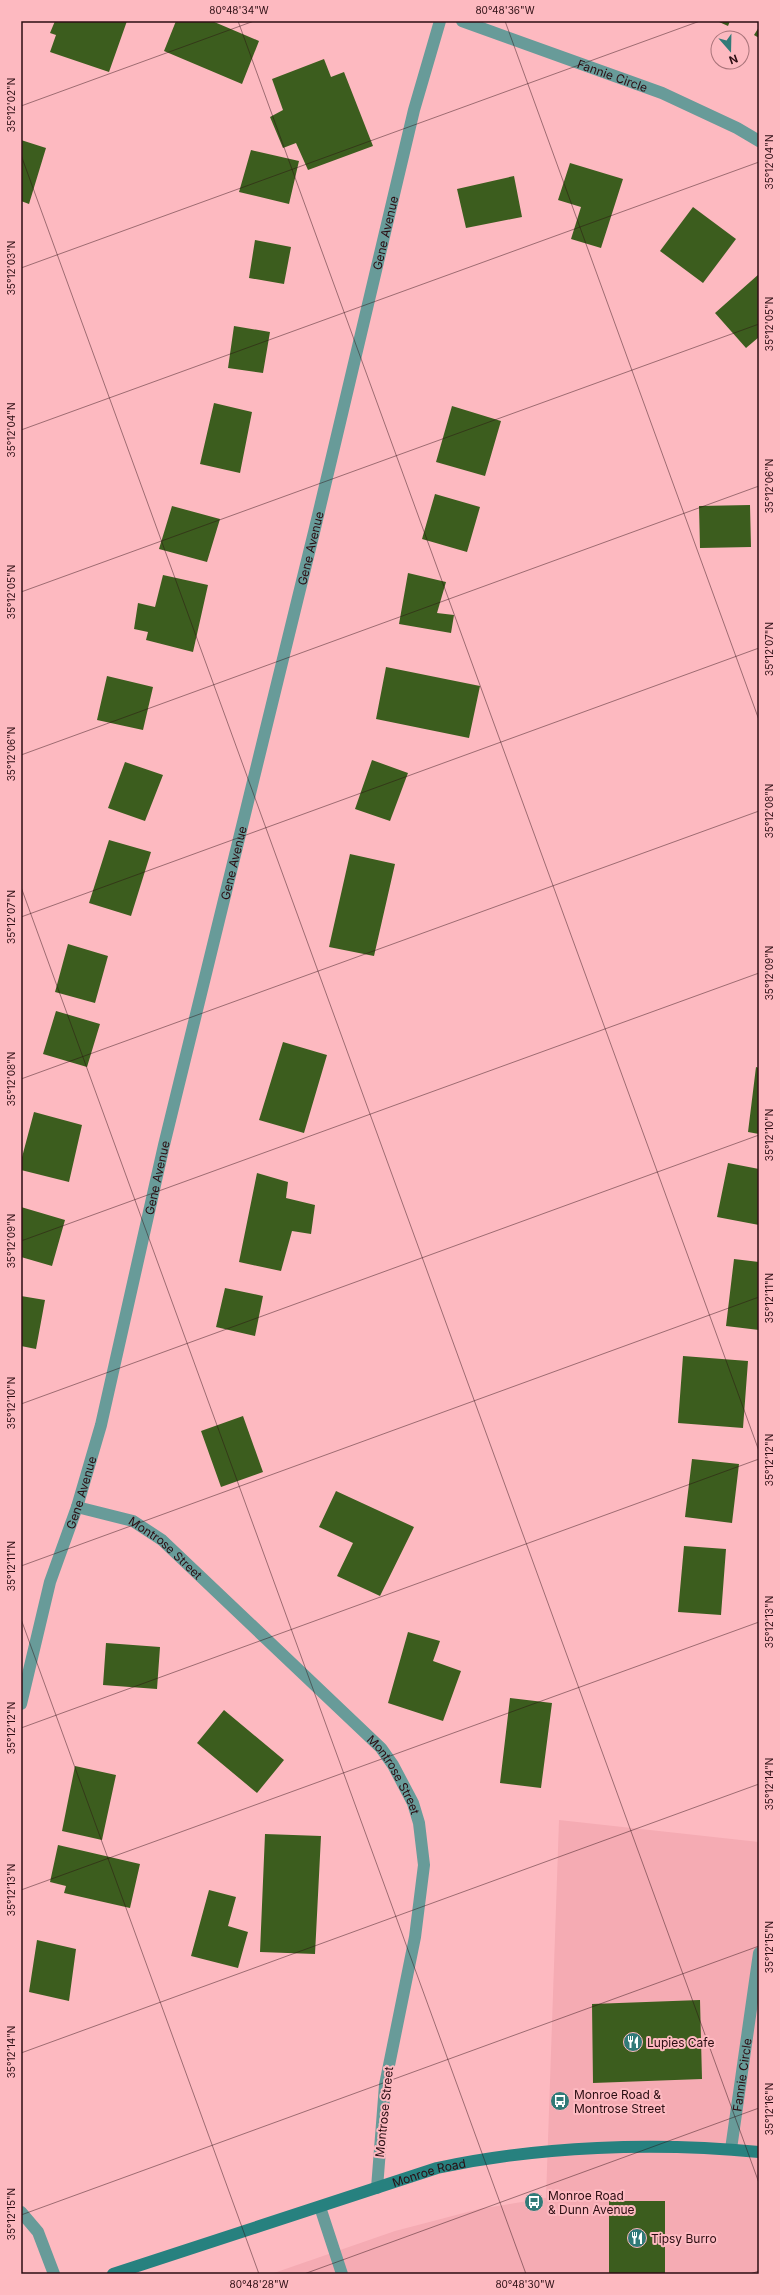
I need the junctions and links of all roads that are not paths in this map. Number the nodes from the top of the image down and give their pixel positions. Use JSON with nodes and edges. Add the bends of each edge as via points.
{"nodes":[{"id":1,"x":440,"y":21,"type":"edge"},
{"id":2,"x":462,"y":21,"type":"edge"},
{"id":3,"x":759,"y":141,"type":"edge"},
{"id":4,"x":77,"y":1507,"type":"junction"},
{"id":5,"x":21,"y":1704,"type":"edge"},
{"id":6,"x":759,"y":1953,"type":"edge"},
{"id":7,"x":730,"y":2150,"type":"junction"},
{"id":8,"x":759,"y":2152,"type":"edge"},
{"id":9,"x":377,"y":2188,"type":"junction"},
{"id":10,"x":320,"y":2207,"type":"junction"},
{"id":11,"x":21,"y":2212,"type":"edge"},
{"id":12,"x":54,"y":2274,"type":"edge"},
{"id":13,"x":113,"y":2274,"type":"edge"},
{"id":14,"x":342,"y":2274,"type":"edge"}],
"edges":[{"from":1,"to":4,"type":"street","name":"Gene Avenue","via":[[414,110],[312,544],[166,1137],[101,1425]]},
{"from":2,"to":3,"type":"street","name":"Fannie Circle","via":[[662,93]]},
{"from":4,"to":5,"type":"street","name":"Gene Avenue","via":[[50,1582]]},
{"from":4,"to":9,"type":"street","name":"Montrose Street","via":[[133,1521],[162,1540],[381,1748],[393,1765],[412,1803],[419,1823],[424,1865],[415,1937],[385,2085]]},
{"from":6,"to":7,"type":"street","name":"Fannie Circle"},
{"from":7,"to":8,"type":"main road","name":"Monroe Road"},
{"from":7,"to":9,"type":"main road","name":"Monroe Road","via":[[697,2147],[605,2148],[487,2157],[437,2168]]},
{"from":9,"to":10,"type":"main road","name":"Monroe Road"},
{"from":10,"to":13,"type":"main road","name":"Monroe Road"},
{"from":10,"to":14,"type":"street"},
{"from":11,"to":12,"type":"street","via":[[38,2232]]}]}
